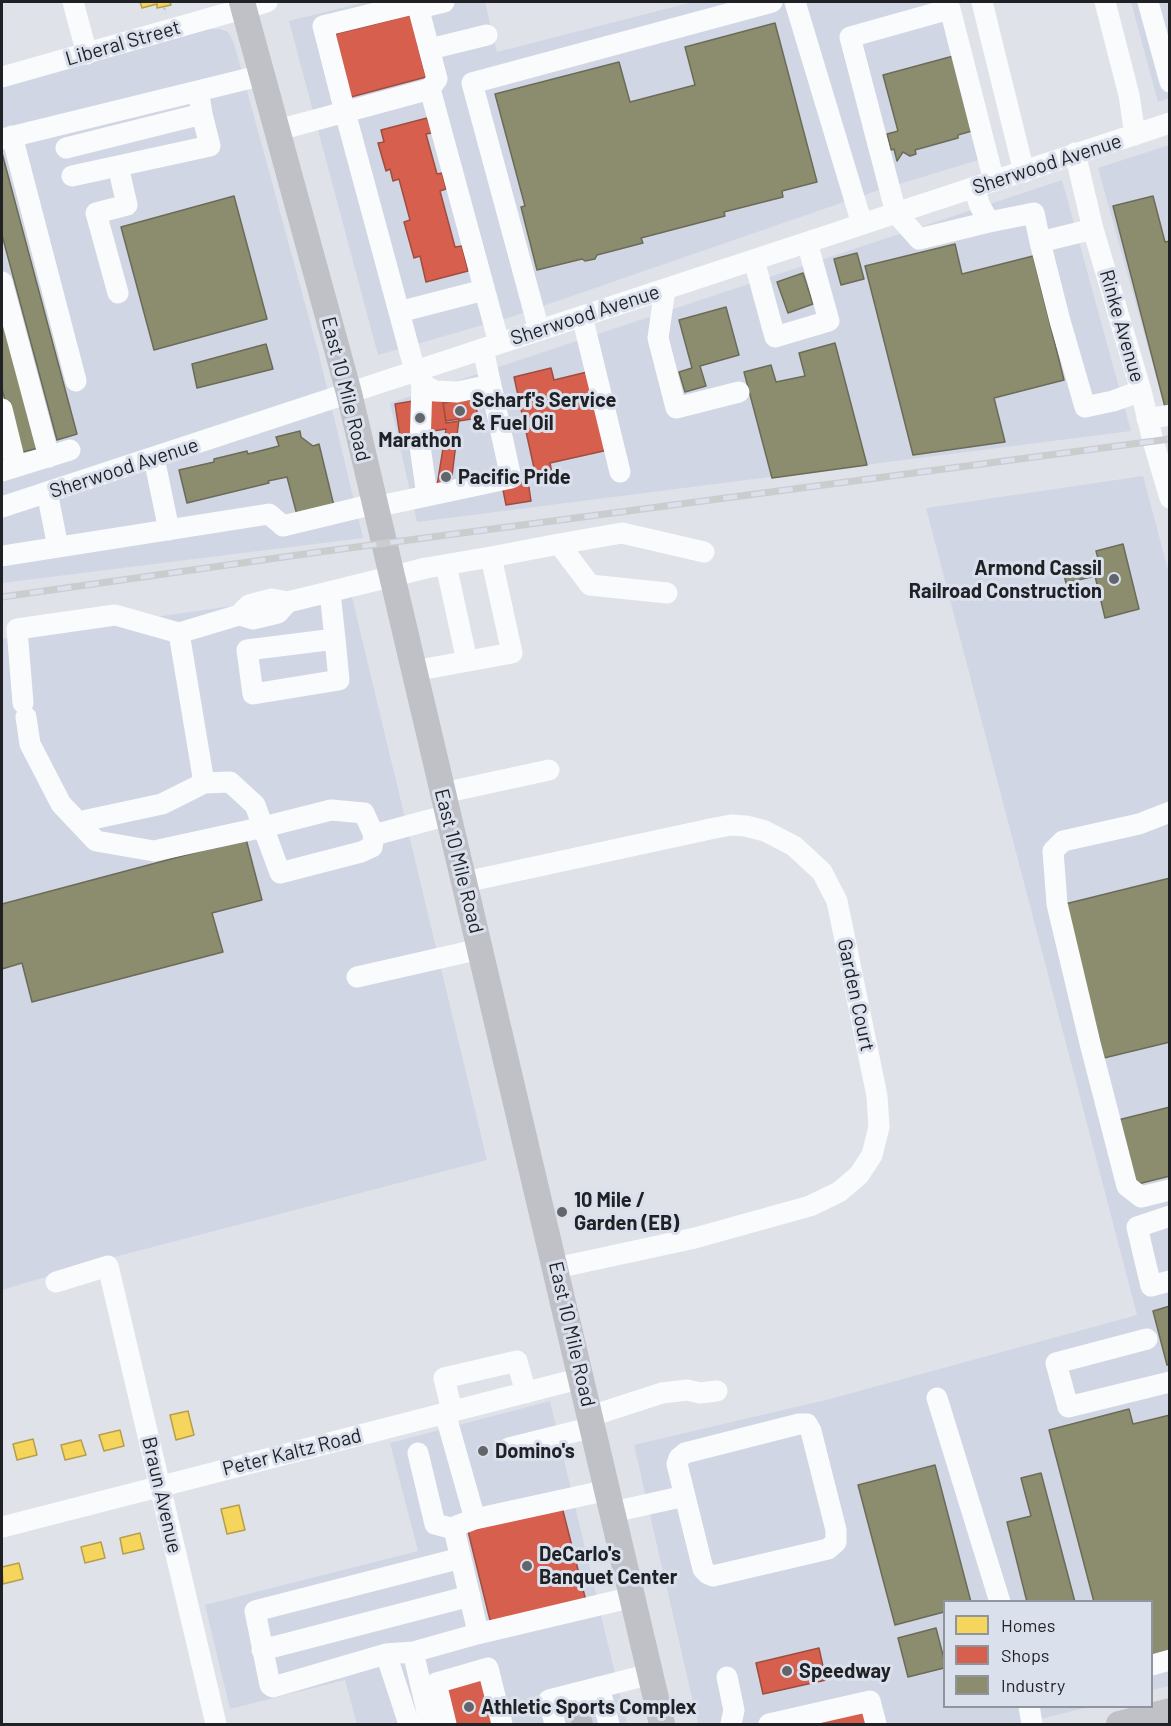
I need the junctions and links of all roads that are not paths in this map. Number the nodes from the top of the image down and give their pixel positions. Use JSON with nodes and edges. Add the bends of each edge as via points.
{"nodes":[{"id":1,"x":73,"y":2,"type":"edge"},
{"id":2,"x":444,"y":2,"type":"edge"},
{"id":3,"x":772,"y":2,"type":"edge"},
{"id":4,"x":795,"y":2,"type":"edge"},
{"id":5,"x":982,"y":2,"type":"edge"},
{"id":6,"x":1105,"y":2,"type":"edge"},
{"id":7,"x":1148,"y":2,"type":"edge"},
{"id":8,"x":251,"y":4,"type":"edge"},
{"id":9,"x":419,"y":8,"type":"junction"},
{"id":10,"x":488,"y":35,"type":"dead end"},
{"id":11,"x":430,"y":49,"type":"junction"},
{"id":12,"x":87,"y":54,"type":"junction"},
{"id":13,"x":1166,"y":57,"type":"edge"},
{"id":14,"x":263,"y":75,"type":"junction"},
{"id":15,"x":2,"y":77,"type":"edge"},
{"id":16,"x":1170,"y":82,"type":"edge"},
{"id":17,"x":430,"y":89,"type":"junction"},
{"id":18,"x":198,"y":92,"type":"junction"},
{"id":19,"x":345,"y":112,"type":"junction"},
{"id":20,"x":202,"y":114,"type":"junction"},
{"id":21,"x":1169,"y":126,"type":"edge"},
{"id":22,"x":278,"y":130,"type":"junction"},
{"id":23,"x":1135,"y":135,"type":"junction"},
{"id":24,"x":7,"y":137,"type":"edge"},
{"id":25,"x":66,"y":148,"type":"dead end"},
{"id":26,"x":1075,"y":153,"type":"junction"},
{"id":27,"x":118,"y":166,"type":"junction"},
{"id":28,"x":1024,"y":172,"type":"junction"},
{"id":29,"x":72,"y":176,"type":"dead end"},
{"id":30,"x":994,"y":181,"type":"junction"},
{"id":31,"x":974,"y":188,"type":"junction"},
{"id":32,"x":896,"y":213,"type":"junction"},
{"id":33,"x":989,"y":222,"type":"junction"},
{"id":34,"x":862,"y":224,"type":"junction"},
{"id":35,"x":1093,"y":229,"type":"junction"},
{"id":36,"x":807,"y":242,"type":"junction"},
{"id":37,"x":1040,"y":242,"type":"junction"},
{"id":38,"x":754,"y":260,"type":"junction"},
{"id":39,"x":2,"y":282,"type":"edge"},
{"id":40,"x":665,"y":289,"type":"junction"},
{"id":41,"x":484,"y":290,"type":"junction"},
{"id":42,"x":118,"y":293,"type":"dead end"},
{"id":43,"x":399,"y":312,"type":"junction"},
{"id":44,"x":582,"y":316,"type":"junction"},
{"id":45,"x":538,"y":330,"type":"junction"},
{"id":46,"x":491,"y":346,"type":"junction"},
{"id":47,"x":418,"y":377,"type":"junction"},
{"id":48,"x":76,"y":381,"type":"dead end"},
{"id":49,"x":491,"y":385,"type":"junction"},
{"id":50,"x":1141,"y":391,"type":"junction"},
{"id":51,"x":740,"y":392,"type":"dead end"},
{"id":52,"x":348,"y":393,"type":"junction"},
{"id":53,"x":2,"y":409,"type":"edge"},
{"id":54,"x":1170,"y":415,"type":"edge"},
{"id":55,"x":1147,"y":419,"type":"junction"},
{"id":56,"x":70,"y":450,"type":"dead end"},
{"id":57,"x":49,"y":457,"type":"junction"},
{"id":58,"x":154,"y":458,"type":"junction"},
{"id":59,"x":9,"y":468,"type":"edge"},
{"id":60,"x":620,"y":472,"type":"dead end"},
{"id":61,"x":47,"y":492,"type":"junction"},
{"id":62,"x":427,"y":496,"type":"junction"},
{"id":63,"x":1170,"y":498,"type":"edge"},
{"id":64,"x":375,"y":505,"type":"junction"},
{"id":65,"x":2,"y":507,"type":"edge"},
{"id":66,"x":169,"y":530,"type":"junction"},
{"id":67,"x":559,"y":544,"type":"junction"},
{"id":68,"x":58,"y":547,"type":"junction"},
{"id":69,"x":704,"y":552,"type":"dead end"},
{"id":70,"x":2,"y":556,"type":"edge"},
{"id":71,"x":492,"y":557,"type":"junction"},
{"id":72,"x":446,"y":565,"type":"junction"},
{"id":73,"x":392,"y":577,"type":"junction"},
{"id":74,"x":330,"y":592,"type":"junction"},
{"id":75,"x":667,"y":593,"type":"dead end"},
{"id":76,"x":179,"y":633,"type":"junction"},
{"id":77,"x":335,"y":639,"type":"dead end"},
{"id":78,"x":467,"y":662,"type":"junction"},
{"id":79,"x":414,"y":671,"type":"junction"},
{"id":80,"x":549,"y":770,"type":"dead end"},
{"id":81,"x":204,"y":783,"type":"junction"},
{"id":82,"x":446,"y":804,"type":"junction"},
{"id":83,"x":1170,"y":812,"type":"edge"},
{"id":84,"x":78,"y":822,"type":"junction"},
{"id":85,"x":264,"y":827,"type":"junction"},
{"id":86,"x":374,"y":835,"type":"junction"},
{"id":87,"x":465,"y":882,"type":"junction"},
{"id":88,"x":480,"y":949,"type":"junction"},
{"id":89,"x":357,"y":977,"type":"dead end"},
{"id":90,"x":1170,"y":1190,"type":"edge"},
{"id":91,"x":1170,"y":1216,"type":"edge"},
{"id":92,"x":556,"y":1268,"type":"junction"},
{"id":93,"x":1170,"y":1281,"type":"edge"},
{"id":94,"x":56,"y":1282,"type":"dead end"},
{"id":95,"x":1147,"y":1339,"type":"dead end"},
{"id":96,"x":582,"y":1378,"type":"junction"},
{"id":97,"x":1170,"y":1382,"type":"edge"},
{"id":98,"x":717,"y":1391,"type":"dead end"},
{"id":99,"x":525,"y":1393,"type":"junction"},
{"id":100,"x":937,"y":1398,"type":"dead end"},
{"id":101,"x":448,"y":1412,"type":"junction"},
{"id":102,"x":592,"y":1421,"type":"junction"},
{"id":103,"x":509,"y":1448,"type":"dead end"},
{"id":104,"x":418,"y":1453,"type":"dead end"},
{"id":105,"x":159,"y":1485,"type":"junction"},
{"id":106,"x":685,"y":1496,"type":"junction"},
{"id":107,"x":610,"y":1501,"type":"junction"},
{"id":108,"x":462,"y":1524,"type":"junction"},
{"id":109,"x":2,"y":1527,"type":"edge"},
{"id":110,"x":461,"y":1558,"type":"junction"},
{"id":111,"x":470,"y":1596,"type":"junction"},
{"id":112,"x":633,"y":1597,"type":"junction"},
{"id":113,"x":999,"y":1600,"type":"edge"},
{"id":114,"x":477,"y":1634,"type":"junction"},
{"id":115,"x":262,"y":1650,"type":"junction"},
{"id":116,"x":413,"y":1652,"type":"junction"},
{"id":117,"x":386,"y":1653,"type":"junction"},
{"id":118,"x":1170,"y":1660,"type":"edge"},
{"id":119,"x":1153,"y":1665,"type":"edge"},
{"id":120,"x":651,"y":1674,"type":"junction"},
{"id":121,"x":727,"y":1677,"type":"dead end"},
{"id":122,"x":600,"y":1708,"type":"edge"},
{"id":123,"x":1029,"y":1708,"type":"edge"},
{"id":124,"x":1170,"y":1711,"type":"edge"},
{"id":125,"x":562,"y":1720,"type":"edge"},
{"id":126,"x":216,"y":1725,"type":"edge"},
{"id":127,"x":409,"y":1725,"type":"edge"},
{"id":128,"x":430,"y":1725,"type":"edge"},
{"id":129,"x":446,"y":1725,"type":"edge"},
{"id":130,"x":502,"y":1725,"type":"edge"},
{"id":131,"x":662,"y":1725,"type":"edge"},
{"id":132,"x":731,"y":1725,"type":"edge"},
{"id":133,"x":769,"y":1725,"type":"edge"},
{"id":134,"x":876,"y":1725,"type":"edge"},
{"id":135,"x":1032,"y":1725,"type":"edge"},
{"id":136,"x":1119,"y":1725,"type":"edge"}],
"edges":[{"from":1,"to":12,"type":"street"},
{"from":2,"to":9,"type":"street"},
{"from":3,"to":45,"type":"street","via":[[472,83]]},
{"from":4,"to":34,"type":"street"},
{"from":5,"to":28,"type":"street"},
{"from":6,"to":23,"type":"street"},
{"from":7,"to":13,"type":"street"},
{"from":8,"to":12,"type":"street","name":"Liberal Street"},
{"from":8,"to":14,"type":"main road","name":"East 10 Mile Road"},
{"from":9,"to":11,"type":"street"},
{"from":9,"to":19,"type":"street","via":[[417,3],[323,26]]},
{"from":10,"to":11,"type":"street"},
{"from":11,"to":17,"type":"street","via":[[437,79]]},
{"from":12,"to":15,"type":"street","name":"Liberal Street"},
{"from":13,"to":16,"type":"street"},
{"from":14,"to":18,"type":"street"},
{"from":14,"to":22,"type":"main road","name":"East 10 Mile Road"},
{"from":17,"to":19,"type":"street"},
{"from":17,"to":41,"type":"street"},
{"from":18,"to":20,"type":"street"},
{"from":18,"to":24,"type":"street"},
{"from":19,"to":22,"type":"street"},
{"from":19,"to":43,"type":"street"},
{"from":20,"to":25,"type":"street"},
{"from":20,"to":27,"type":"street","via":[[210,146]]},
{"from":21,"to":23,"type":"street","name":"Sherwood Avenue"},
{"from":22,"to":52,"type":"main road","name":"East 10 Mile Road"},
{"from":23,"to":26,"type":"street","name":"Sherwood Avenue"},
{"from":24,"to":48,"type":"street"},
{"from":26,"to":28,"type":"street","name":"Sherwood Avenue"},
{"from":26,"to":35,"type":"street","name":"Rinke Avenue"},
{"from":27,"to":29,"type":"street"},
{"from":27,"to":42,"type":"street","via":[[127,205],[96,213]]},
{"from":28,"to":30,"type":"street","name":"Sherwood Avenue"},
{"from":30,"to":31,"type":"street","name":"Sherwood Avenue"},
{"from":30,"to":32,"type":"street","via":[[950,9],[850,37]]},
{"from":31,"to":32,"type":"street","name":"Sherwood Avenue"},
{"from":31,"to":33,"type":"street"},
{"from":32,"to":33,"type":"street","via":[[919,239]]},
{"from":32,"to":34,"type":"street","name":"Sherwood Avenue"},
{"from":33,"to":37,"type":"street","via":[[1034,213]]},
{"from":34,"to":36,"type":"street","name":"Sherwood Avenue"},
{"from":35,"to":37,"type":"street"},
{"from":35,"to":50,"type":"street","name":"Rinke Avenue"},
{"from":36,"to":38,"type":"street","name":"Sherwood Avenue"},
{"from":36,"to":38,"type":"street","via":[[829,321],[776,337]]},
{"from":37,"to":50,"type":"street","via":[[1085,407]]},
{"from":38,"to":40,"type":"street","name":"Sherwood Avenue"},
{"from":39,"to":57,"type":"street"},
{"from":40,"to":44,"type":"street","name":"Sherwood Avenue"},
{"from":40,"to":51,"type":"street","via":[[658,338],[676,408]]},
{"from":41,"to":43,"type":"street"},
{"from":41,"to":46,"type":"street"},
{"from":43,"to":47,"type":"street"},
{"from":44,"to":45,"type":"street","name":"Sherwood Avenue"},
{"from":44,"to":60,"type":"street"},
{"from":45,"to":46,"type":"street","name":"Sherwood Avenue"},
{"from":46,"to":47,"type":"street","name":"Sherwood Avenue"},
{"from":46,"to":49,"type":"street"},
{"from":47,"to":49,"type":"street","via":[[435,391],[457,392]]},
{"from":47,"to":52,"type":"street","name":"Sherwood Avenue"},
{"from":47,"to":62,"type":"street","via":[[420,446]]},
{"from":49,"to":62,"type":"street","via":[[511,478]]},
{"from":50,"to":55,"type":"street","name":"Rinke Avenue"},
{"from":52,"to":58,"type":"street","name":"Sherwood Avenue"},
{"from":52,"to":64,"type":"main road","name":"East 10 Mile Road"},
{"from":53,"to":59,"type":"street"},
{"from":54,"to":55,"type":"street"},
{"from":55,"to":63,"type":"street","name":"Rinke Avenue"},
{"from":56,"to":57,"type":"street"},
{"from":57,"to":59,"type":"street"},
{"from":58,"to":61,"type":"street","name":"Sherwood Avenue"},
{"from":58,"to":66,"type":"street"},
{"from":61,"to":65,"type":"street","name":"Sherwood Avenue"},
{"from":61,"to":68,"type":"street"},
{"from":62,"to":64,"type":"street"},
{"from":64,"to":66,"type":"street","via":[[284,526],[269,514]]},
{"from":64,"to":73,"type":"main road","name":"East 10 Mile Road"},
{"from":66,"to":68,"type":"street"},
{"from":67,"to":69,"type":"street","via":[[622,533]]},
{"from":67,"to":71,"type":"street"},
{"from":67,"to":75,"type":"street","via":[[590,585]]},
{"from":68,"to":70,"type":"street"},
{"from":71,"to":72,"type":"street"},
{"from":71,"to":78,"type":"street","via":[[512,653]]},
{"from":72,"to":73,"type":"street"},
{"from":72,"to":78,"type":"street"},
{"from":73,"to":74,"type":"street"},
{"from":73,"to":79,"type":"main road","name":"East 10 Mile Road"},
{"from":74,"to":76,"type":"street","via":[[288,602],[278,613],[253,620],[239,615]]},
{"from":74,"to":77,"type":"street"},
{"from":76,"to":81,"type":"street"},
{"from":76,"to":84,"type":"street","via":[[115,615],[17,629],[30,744],[61,804]]},
{"from":78,"to":79,"type":"street"},
{"from":79,"to":82,"type":"main road","name":"East 10 Mile Road"},
{"from":80,"to":82,"type":"street"},
{"from":81,"to":84,"type":"street","via":[[162,804]]},
{"from":81,"to":85,"type":"street","via":[[230,782],[255,805]]},
{"from":82,"to":86,"type":"street"},
{"from":82,"to":87,"type":"main road","name":"East 10 Mile Road"},
{"from":83,"to":90,"type":"street","via":[[1139,824],[1063,841],[1053,851],[1057,904],[1127,1186],[1141,1197]]},
{"from":84,"to":85,"type":"street","via":[[96,841],[154,851]]},
{"from":85,"to":86,"type":"street","via":[[331,810],[364,813]]},
{"from":85,"to":86,"type":"street","via":[[280,873],[372,848]]},
{"from":87,"to":88,"type":"main road","name":"East 10 Mile Road"},
{"from":87,"to":92,"type":"street","name":"Garden Court","via":[[731,825],[765,831],[794,846],[822,872],[837,901],[877,1096],[879,1127],[872,1155],[859,1175],[839,1192],[810,1206],[695,1238]]},
{"from":88,"to":89,"type":"street"},
{"from":88,"to":92,"type":"main road","name":"East 10 Mile Road"},
{"from":91,"to":93,"type":"street","via":[[1137,1227],[1151,1286]]},
{"from":92,"to":96,"type":"main road","name":"East 10 Mile Road"},
{"from":94,"to":105,"type":"street","name":"Braun Avenue","via":[[108,1266]]},
{"from":95,"to":97,"type":"street","via":[[1056,1363],[1068,1407]]},
{"from":96,"to":99,"type":"street","name":"Peter Kaltz Road"},
{"from":96,"to":102,"type":"main road","name":"East 10 Mile Road"},
{"from":98,"to":102,"type":"street","via":[[662,1393]]},
{"from":99,"to":101,"type":"street","name":"Peter Kaltz Road"},
{"from":99,"to":101,"type":"street","via":[[517,1361],[444,1378]]},
{"from":100,"to":113,"type":"street"},
{"from":101,"to":105,"type":"street","name":"Peter Kaltz Road"},
{"from":101,"to":108,"type":"street"},
{"from":102,"to":103,"type":"street"},
{"from":102,"to":107,"type":"main road","name":"East 10 Mile Road"},
{"from":104,"to":108,"type":"street","via":[[435,1524]]},
{"from":105,"to":109,"type":"street","name":"Peter Kaltz Road"},
{"from":105,"to":126,"type":"street","name":"Braun Avenue"},
{"from":106,"to":106,"type":"street","via":[[703,1569],[713,1576],[828,1549],[836,1542],[807,1424],[684,1454],[677,1464]]},
{"from":106,"to":107,"type":"street"},
{"from":107,"to":108,"type":"street"},
{"from":107,"to":112,"type":"main road","name":"East 10 Mile Road"},
{"from":108,"to":110,"type":"street"},
{"from":110,"to":111,"type":"street"},
{"from":110,"to":115,"type":"street","via":[[257,1610],[254,1614]]},
{"from":111,"to":114,"type":"street"},
{"from":111,"to":115,"type":"street"},
{"from":112,"to":114,"type":"street"},
{"from":112,"to":120,"type":"main road","name":"East 10 Mile Road"},
{"from":114,"to":116,"type":"street"},
{"from":115,"to":117,"type":"street","via":[[273,1687]]},
{"from":116,"to":117,"type":"street"},
{"from":116,"to":128,"type":"street"},
{"from":117,"to":127,"type":"street"},
{"from":118,"to":119,"type":"street"},
{"from":120,"to":122,"type":"street"},
{"from":120,"to":131,"type":"main road","name":"East 10 Mile Road"},
{"from":121,"to":132,"type":"street","via":[[734,1710]]},
{"from":122,"to":125,"type":"street","via":[[549,1700]]},
{"from":123,"to":135,"type":"street"},
{"from":124,"to":136,"type":"main road"},
{"from":129,"to":130,"type":"street","via":[[436,1683],[488,1668]]},
{"from":133,"to":134,"type":"street","via":[[870,1701]]}]}
